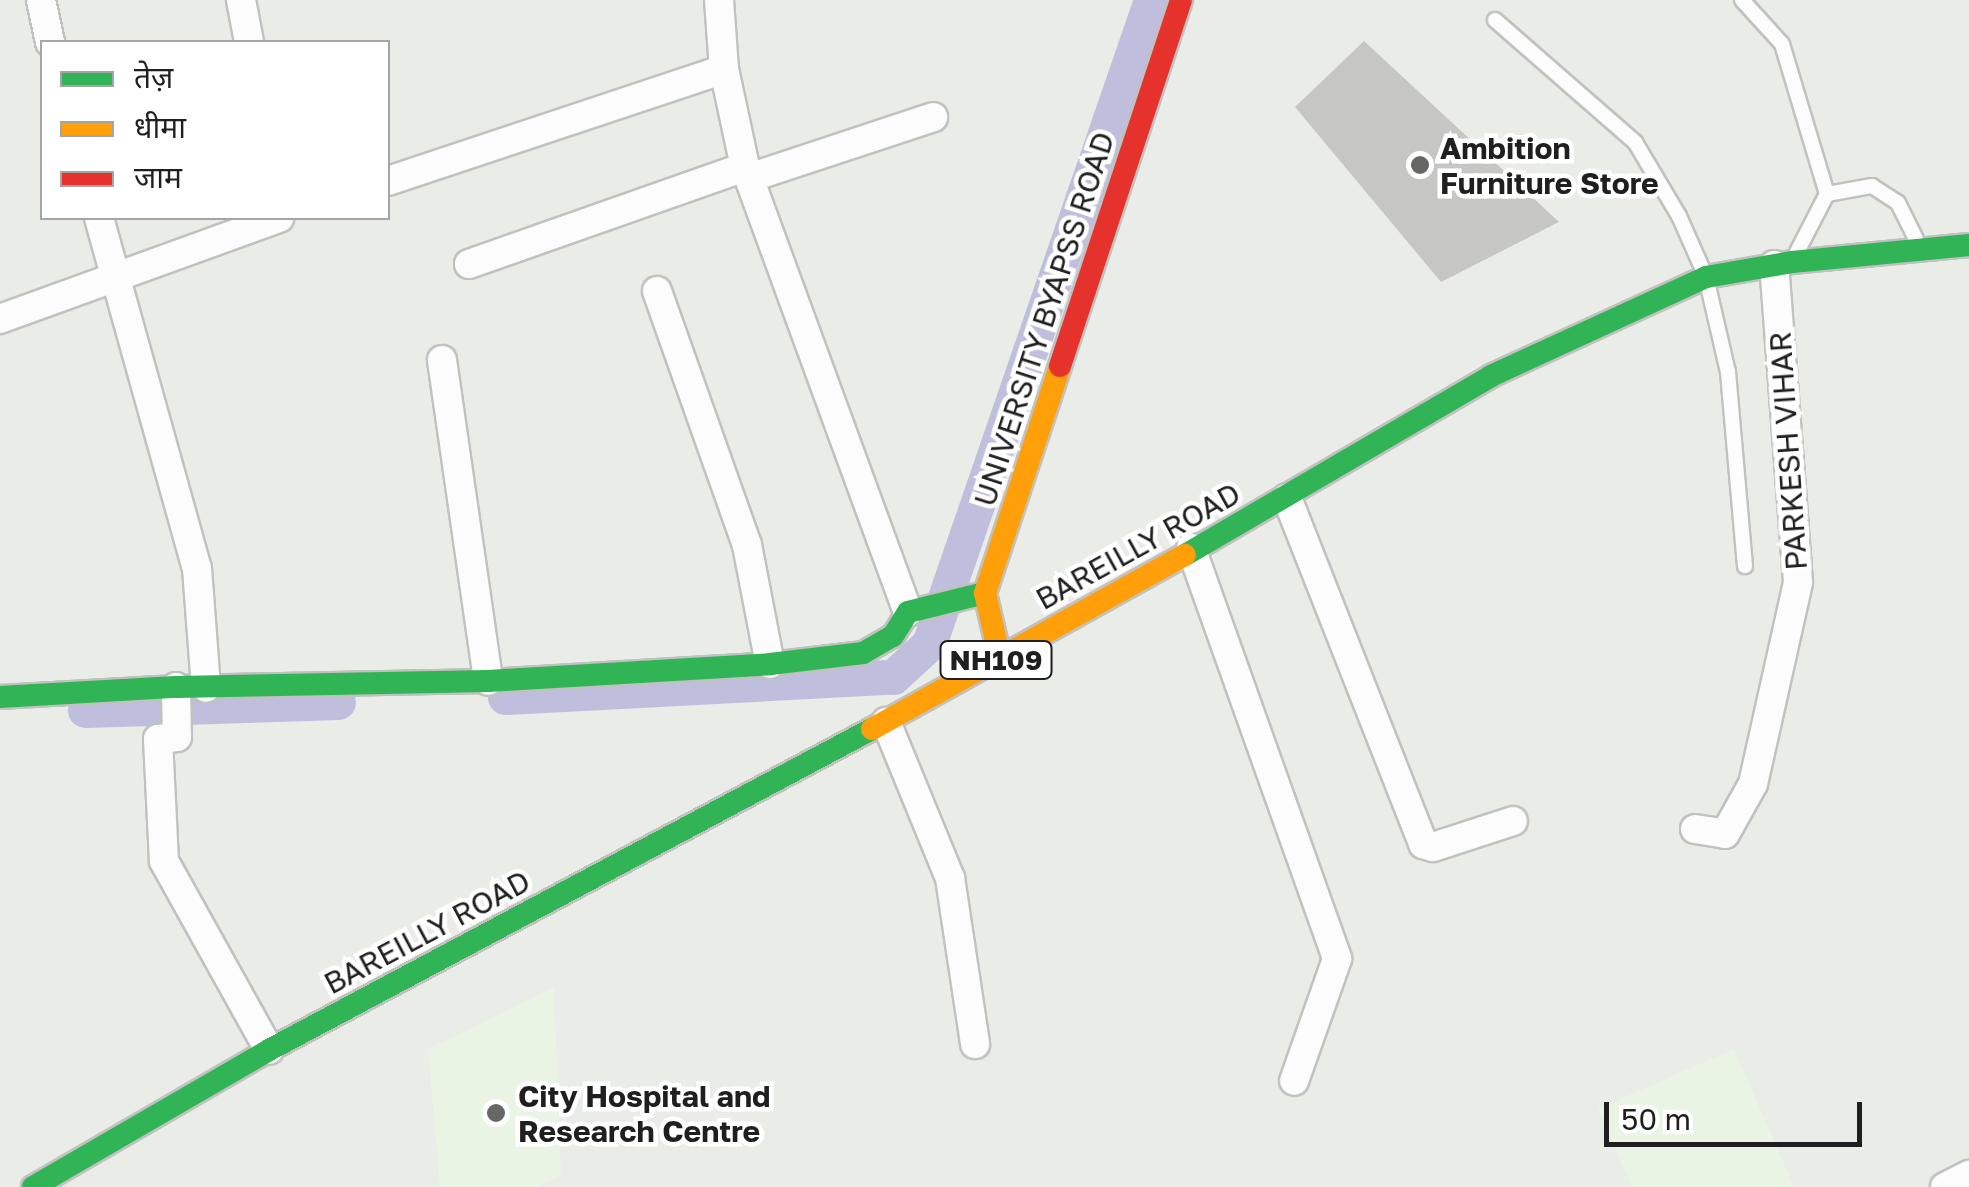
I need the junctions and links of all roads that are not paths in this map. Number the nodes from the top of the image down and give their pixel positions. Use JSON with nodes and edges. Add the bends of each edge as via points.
{"nodes":[{"id":1,"x":41,"y":0,"type":"edge"},
{"id":2,"x":242,"y":0,"type":"edge"},
{"id":3,"x":719,"y":0,"type":"edge"},
{"id":4,"x":1181,"y":0,"type":"edge"},
{"id":5,"x":1742,"y":0,"type":"edge"},
{"id":6,"x":1495,"y":20,"type":"dead end"},
{"id":7,"x":50,"y":40,"type":"edge"},
{"id":8,"x":249,"y":40,"type":"edge"},
{"id":9,"x":724,"y":69,"type":"junction"},
{"id":10,"x":933,"y":117,"type":"dead end"},
{"id":11,"x":747,"y":172,"type":"junction"},
{"id":12,"x":390,"y":181,"type":"edge"},
{"id":13,"x":1827,"y":194,"type":"junction"},
{"id":14,"x":100,"y":220,"type":"edge"},
{"id":15,"x":273,"y":220,"type":"edge"},
{"id":16,"x":1969,"y":244,"type":"edge"},
{"id":17,"x":1922,"y":250,"type":"junction"},
{"id":18,"x":1783,"y":263,"type":"junction"},
{"id":19,"x":469,"y":264,"type":"dead end"},
{"id":20,"x":116,"y":274,"type":"junction"},
{"id":21,"x":1706,"y":277,"type":"junction"},
{"id":22,"x":657,"y":291,"type":"dead end"},
{"id":23,"x":0,"y":319,"type":"edge"},
{"id":24,"x":442,"y":360,"type":"dead end"},
{"id":25,"x":1287,"y":498,"type":"junction"},
{"id":26,"x":1191,"y":548,"type":"junction"},
{"id":27,"x":1746,"y":566,"type":"dead end"},
{"id":28,"x":984,"y":593,"type":"junction"},
{"id":29,"x":915,"y":609,"type":"junction"},
{"id":30,"x":1000,"y":658,"type":"junction"},
{"id":31,"x":770,"y":664,"type":"junction"},
{"id":32,"x":488,"y":681,"type":"junction"},
{"id":33,"x":206,"y":688,"type":"junction"},
{"id":34,"x":175,"y":692,"type":"junction"},
{"id":35,"x":0,"y":697,"type":"edge"},
{"id":36,"x":886,"y":722,"type":"junction"},
{"id":37,"x":1513,"y":821,"type":"dead end"},
{"id":38,"x":1695,"y":829,"type":"dead end"},
{"id":39,"x":975,"y":1044,"type":"dead end"},
{"id":40,"x":269,"y":1050,"type":"junction"},
{"id":41,"x":1294,"y":1082,"type":"dead end"},
{"id":42,"x":1969,"y":1175,"type":"edge"},
{"id":43,"x":51,"y":1181,"type":"edge"},
{"id":44,"x":34,"y":1187,"type":"edge"},
{"id":45,"x":1945,"y":1187,"type":"edge"}],
"edges":[{"from":1,"to":7,"type":"street"},
{"from":2,"to":8,"type":"street"},
{"from":3,"to":9,"type":"street"},
{"from":4,"to":28,"type":"main road","name":"UNIVERSITY BYAPSS ROAD"},
{"from":5,"to":13,"type":"lane","via":[[1782,44]]},
{"from":6,"to":21,"type":"lane","via":[[1635,142]]},
{"from":9,"to":11,"type":"street"},
{"from":9,"to":12,"type":"street"},
{"from":10,"to":11,"type":"street"},
{"from":11,"to":19,"type":"street"},
{"from":11,"to":29,"type":"street"},
{"from":13,"to":17,"type":"lane","via":[[1872,186],[1898,203]]},
{"from":13,"to":18,"type":"lane"},
{"from":14,"to":20,"type":"street"},
{"from":15,"to":20,"type":"street"},
{"from":16,"to":17,"type":"main road","name":"BAREILLY ROAD","number":"NH109"},
{"from":17,"to":18,"type":"main road","name":"BAREILLY ROAD","number":"NH109"},
{"from":18,"to":21,"type":"main road","name":"BAREILLY ROAD","number":"NH109"},
{"from":18,"to":38,"type":"street","name":"PARKESH VIHAR","via":[[1798,582],[1753,784],[1725,834]]},
{"from":20,"to":23,"type":"street"},
{"from":20,"to":33,"type":"street","via":[[196,568]]},
{"from":21,"to":25,"type":"main road","name":"BAREILLY ROAD","number":"NH109","via":[[1490,376]]},
{"from":21,"to":27,"type":"lane","via":[[1728,372]]},
{"from":22,"to":31,"type":"street","via":[[747,545]]},
{"from":24,"to":32,"type":"street"},
{"from":25,"to":26,"type":"main road","name":"BAREILLY ROAD","number":"NH109"},
{"from":25,"to":37,"type":"street","via":[[1422,844],[1433,847]]},
{"from":26,"to":30,"type":"main road","name":"BAREILLY ROAD","number":"NH109"},
{"from":26,"to":41,"type":"street","via":[[1337,959]]},
{"from":28,"to":29,"type":"main road"},
{"from":28,"to":30,"type":"main road"},
{"from":29,"to":31,"type":"main road","via":[[893,636],[863,653]]},
{"from":30,"to":36,"type":"main road","name":"BAREILLY ROAD","number":"NH109"},
{"from":31,"to":32,"type":"main road"},
{"from":32,"to":33,"type":"main road"},
{"from":33,"to":34,"type":"main road"},
{"from":34,"to":35,"type":"main road"},
{"from":34,"to":40,"type":"street","via":[[176,737],[158,738],[164,861]]},
{"from":36,"to":39,"type":"street","via":[[950,878]]},
{"from":36,"to":40,"type":"main road","name":"BAREILLY ROAD","number":"NH109"},
{"from":40,"to":43,"type":"main road","name":"BAREILLY ROAD","number":"NH109"},
{"from":42,"to":45,"type":"street"},
{"from":43,"to":44,"type":"main road","name":"BAREILLY ROAD"}]}
